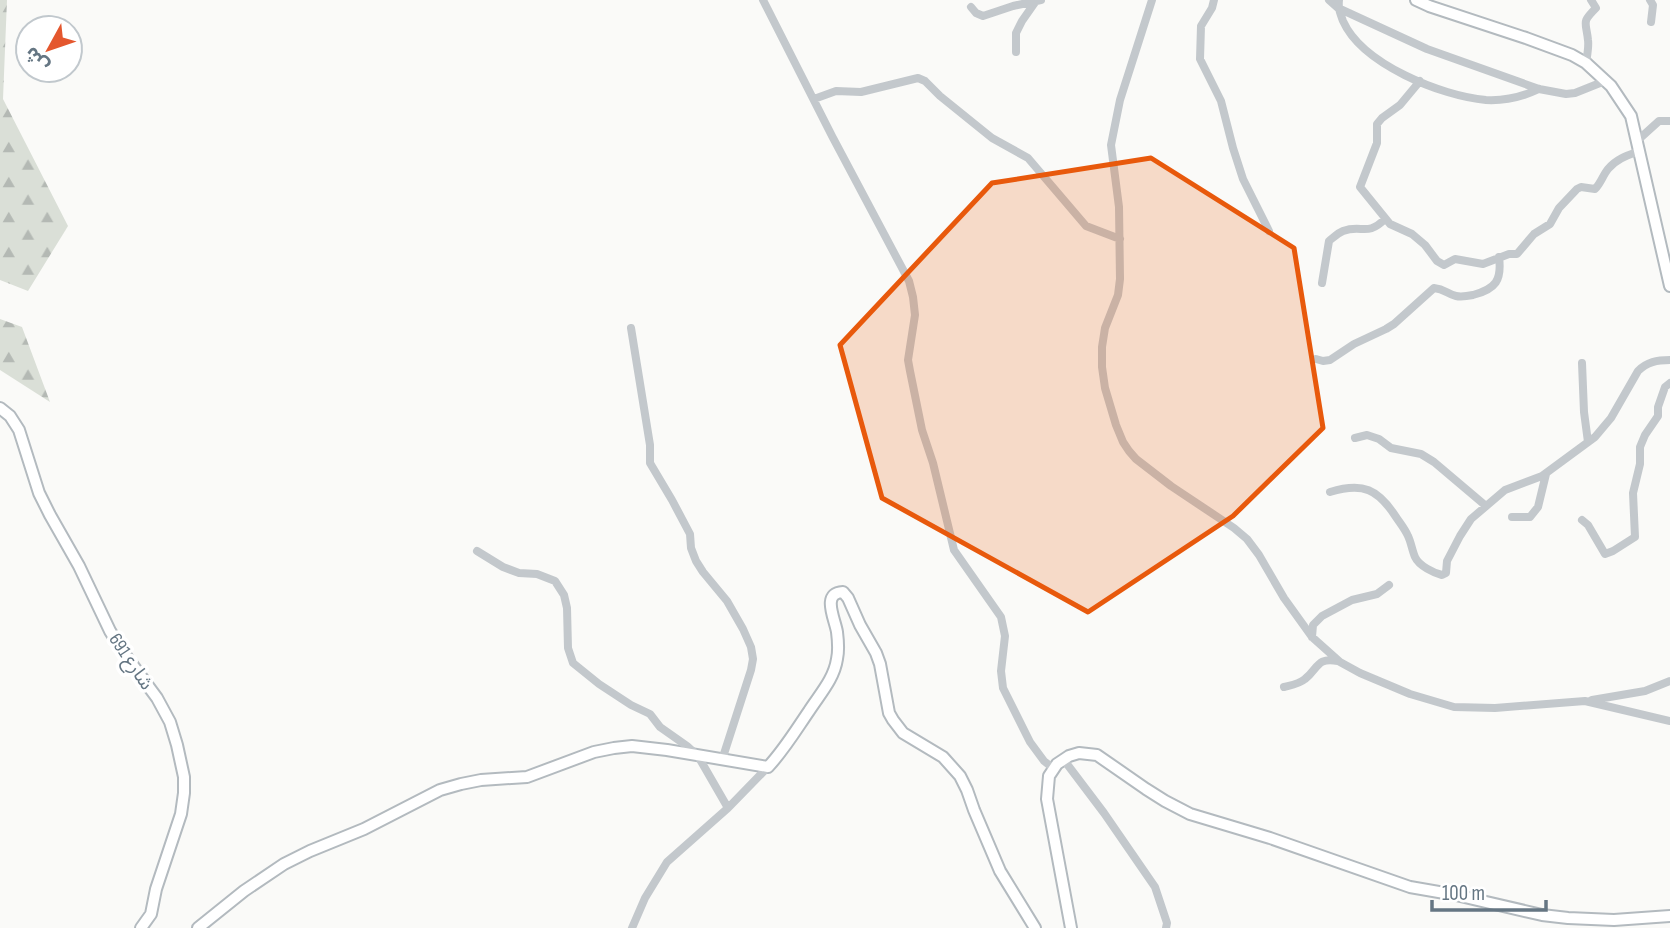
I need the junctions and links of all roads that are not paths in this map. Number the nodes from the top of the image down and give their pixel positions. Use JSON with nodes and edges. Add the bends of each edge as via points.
{"nodes":[{"id":1,"x":763,"y":0,"type":"edge"},
{"id":2,"x":1039,"y":0,"type":"edge"},
{"id":3,"x":1152,"y":0,"type":"edge"},
{"id":4,"x":1214,"y":0,"type":"edge"},
{"id":5,"x":1329,"y":0,"type":"edge"},
{"id":6,"x":1416,"y":0,"type":"edge"},
{"id":7,"x":1591,"y":0,"type":"edge"},
{"id":8,"x":1650,"y":0,"type":"edge"},
{"id":9,"x":1602,"y":1,"type":"edge"},
{"id":10,"x":1338,"y":4,"type":"edge"},
{"id":11,"x":971,"y":7,"type":"dead end"},
{"id":12,"x":1596,"y":8,"type":"junction"},
{"id":13,"x":1651,"y":22,"type":"dead end"},
{"id":14,"x":1016,"y":52,"type":"dead end"},
{"id":15,"x":1586,"y":63,"type":"junction"},
{"id":16,"x":1420,"y":81,"type":"junction"},
{"id":17,"x":1605,"y":81,"type":"junction"},
{"id":18,"x":1539,"y":89,"type":"junction"},
{"id":19,"x":814,"y":99,"type":"junction"},
{"id":20,"x":1670,"y":121,"type":"edge"},
{"id":21,"x":1639,"y":145,"type":"junction"},
{"id":22,"x":1385,"y":219,"type":"junction"},
{"id":23,"x":1269,"y":231,"type":"dead end"},
{"id":24,"x":1120,"y":239,"type":"junction"},
{"id":25,"x":1666,"y":253,"type":"edge"},
{"id":26,"x":1499,"y":257,"type":"junction"},
{"id":27,"x":1322,"y":283,"type":"dead end"},
{"id":28,"x":1670,"y":286,"type":"edge"},
{"id":29,"x":631,"y":328,"type":"dead end"},
{"id":30,"x":1317,"y":359,"type":"dead end"},
{"id":31,"x":1670,"y":360,"type":"edge"},
{"id":32,"x":1582,"y":363,"type":"dead end"},
{"id":33,"x":1670,"y":383,"type":"edge"},
{"id":34,"x":0,"y":408,"type":"edge"},
{"id":35,"x":1355,"y":438,"type":"dead end"},
{"id":36,"x":1588,"y":442,"type":"junction"},
{"id":37,"x":1546,"y":474,"type":"junction"},
{"id":38,"x":1330,"y":492,"type":"dead end"},
{"id":39,"x":1486,"y":506,"type":"junction"},
{"id":40,"x":1512,"y":517,"type":"dead end"},
{"id":41,"x":1582,"y":520,"type":"dead end"},
{"id":42,"x":477,"y":551,"type":"dead end"},
{"id":43,"x":1389,"y":585,"type":"dead end"},
{"id":44,"x":1312,"y":636,"type":"junction"},
{"id":45,"x":1340,"y":662,"type":"junction"},
{"id":46,"x":1670,"y":681,"type":"edge"},
{"id":47,"x":1284,"y":687,"type":"dead end"},
{"id":48,"x":1585,"y":701,"type":"junction"},
{"id":49,"x":1670,"y":722,"type":"edge"},
{"id":50,"x":698,"y":756,"type":"junction"},
{"id":51,"x":722,"y":760,"type":"junction"},
{"id":52,"x":1064,"y":760,"type":"junction"},
{"id":53,"x":768,"y":767,"type":"junction"},
{"id":54,"x":1054,"y":769,"type":"junction"},
{"id":55,"x":728,"y":808,"type":"junction"},
{"id":56,"x":1670,"y":916,"type":"edge"},
{"id":57,"x":141,"y":928,"type":"edge"},
{"id":58,"x":198,"y":928,"type":"edge"},
{"id":59,"x":632,"y":928,"type":"edge"},
{"id":60,"x":1035,"y":928,"type":"edge"},
{"id":61,"x":1071,"y":928,"type":"edge"},
{"id":62,"x":1166,"y":928,"type":"edge"}],
"edges":[{"from":1,"to":19,"type":"street"},
{"from":2,"to":11,"type":"street","via":[[983,16]]},
{"from":2,"to":14,"type":"street","via":[[1016,33]]},
{"from":3,"to":24,"type":"street","via":[[1120,100],[1111,145]]},
{"from":4,"to":23,"type":"street","via":[[1201,26],[1200,59],[1222,101],[1243,179]]},
{"from":5,"to":10,"type":"street"},
{"from":6,"to":15,"type":"street"},
{"from":7,"to":12,"type":"street"},
{"from":8,"to":13,"type":"street"},
{"from":9,"to":12,"type":"street"},
{"from":10,"to":16,"type":"street","via":[[1358,43]]},
{"from":10,"to":18,"type":"street","via":[[1427,49]]},
{"from":12,"to":15,"type":"street","via":[[1585,19]]},
{"from":15,"to":17,"type":"street"},
{"from":16,"to":18,"type":"street","via":[[1486,100],[1516,98]]},
{"from":16,"to":22,"type":"street","via":[[1377,124],[1377,143],[1360,183],[1361,191]]},
{"from":17,"to":18,"type":"street","via":[[1575,93]]},
{"from":17,"to":21,"type":"street","via":[[1631,116]]},
{"from":19,"to":24,"type":"street","via":[[836,91],[861,92],[918,78],[925,81],[992,138],[1028,158],[1086,226]]},
{"from":19,"to":54,"type":"street","via":[[909,281],[915,315],[909,371],[954,550],[1001,617],[1003,688],[1030,742]]},
{"from":20,"to":21,"type":"street","via":[[1659,121]]},
{"from":21,"to":25,"type":"street"},
{"from":21,"to":26,"type":"street","via":[[1608,169],[1595,189],[1578,188],[1550,224],[1517,254]]},
{"from":22,"to":26,"type":"street","via":[[1412,234],[1439,264],[1455,259],[1483,264]]},
{"from":22,"to":27,"type":"street","via":[[1373,229],[1346,230],[1329,241]]},
{"from":24,"to":44,"type":"street","via":[[1118,295],[1102,347],[1105,388],[1123,442],[1153,473],[1247,539]]},
{"from":25,"to":28,"type":"street"},
{"from":26,"to":30,"type":"street","via":[[1499,278],[1493,287],[1457,297],[1434,288],[1394,324],[1330,360]]},
{"from":29,"to":51,"type":"street","via":[[650,463],[690,534],[696,561],[727,601],[751,647],[751,670]]},
{"from":31,"to":36,"type":"street","via":[[1643,365],[1611,418]]},
{"from":32,"to":36,"type":"street"},
{"from":33,"to":41,"type":"street","via":[[1664,387],[1658,416],[1640,447],[1633,493],[1635,537],[1605,554]]},
{"from":34,"to":57,"type":"street","name":"شارع 691","via":[[19,430],[50,515],[110,631],[157,698],[177,745],[184,777],[181,814],[151,914]]},
{"from":35,"to":39,"type":"street","via":[[1367,435],[1391,448],[1421,454]]},
{"from":36,"to":37,"type":"street"},
{"from":37,"to":39,"type":"street","via":[[1513,486]]},
{"from":37,"to":40,"type":"street","via":[[1538,507],[1530,517]]},
{"from":38,"to":39,"type":"street","via":[[1350,488],[1373,491],[1407,534],[1415,558],[1443,575],[1465,527]]},
{"from":42,"to":50,"type":"street","via":[[519,573],[555,580],[567,608],[573,663],[650,714]]},
{"from":43,"to":44,"type":"street","via":[[1322,616]]},
{"from":44,"to":45,"type":"street"},
{"from":45,"to":47,"type":"street","via":[[1323,660],[1301,682]]},
{"from":45,"to":48,"type":"street","via":[[1410,694],[1454,707]]},
{"from":46,"to":48,"type":"street","via":[[1645,691]]},
{"from":48,"to":49,"type":"street"},
{"from":50,"to":51,"type":"street"},
{"from":50,"to":55,"type":"street"},
{"from":50,"to":58,"type":"street","via":[[632,746],[614,748],[527,777],[481,780],[440,790],[284,864]]},
{"from":51,"to":53,"type":"street"},
{"from":52,"to":54,"type":"street"},
{"from":52,"to":56,"type":"street","via":[[1079,753],[1097,755],[1190,814],[1410,887],[1568,918]]},
{"from":52,"to":62,"type":"street","via":[[1156,887]]},
{"from":53,"to":55,"type":"street"},
{"from":53,"to":60,"type":"street","via":[[835,670],[837,631],[830,606],[831,598],[843,592],[876,653],[893,720],[903,733],[943,757],[960,776],[1000,871]]},
{"from":54,"to":61,"type":"street","via":[[1047,799]]},
{"from":55,"to":59,"type":"street","via":[[667,862]]}]}
